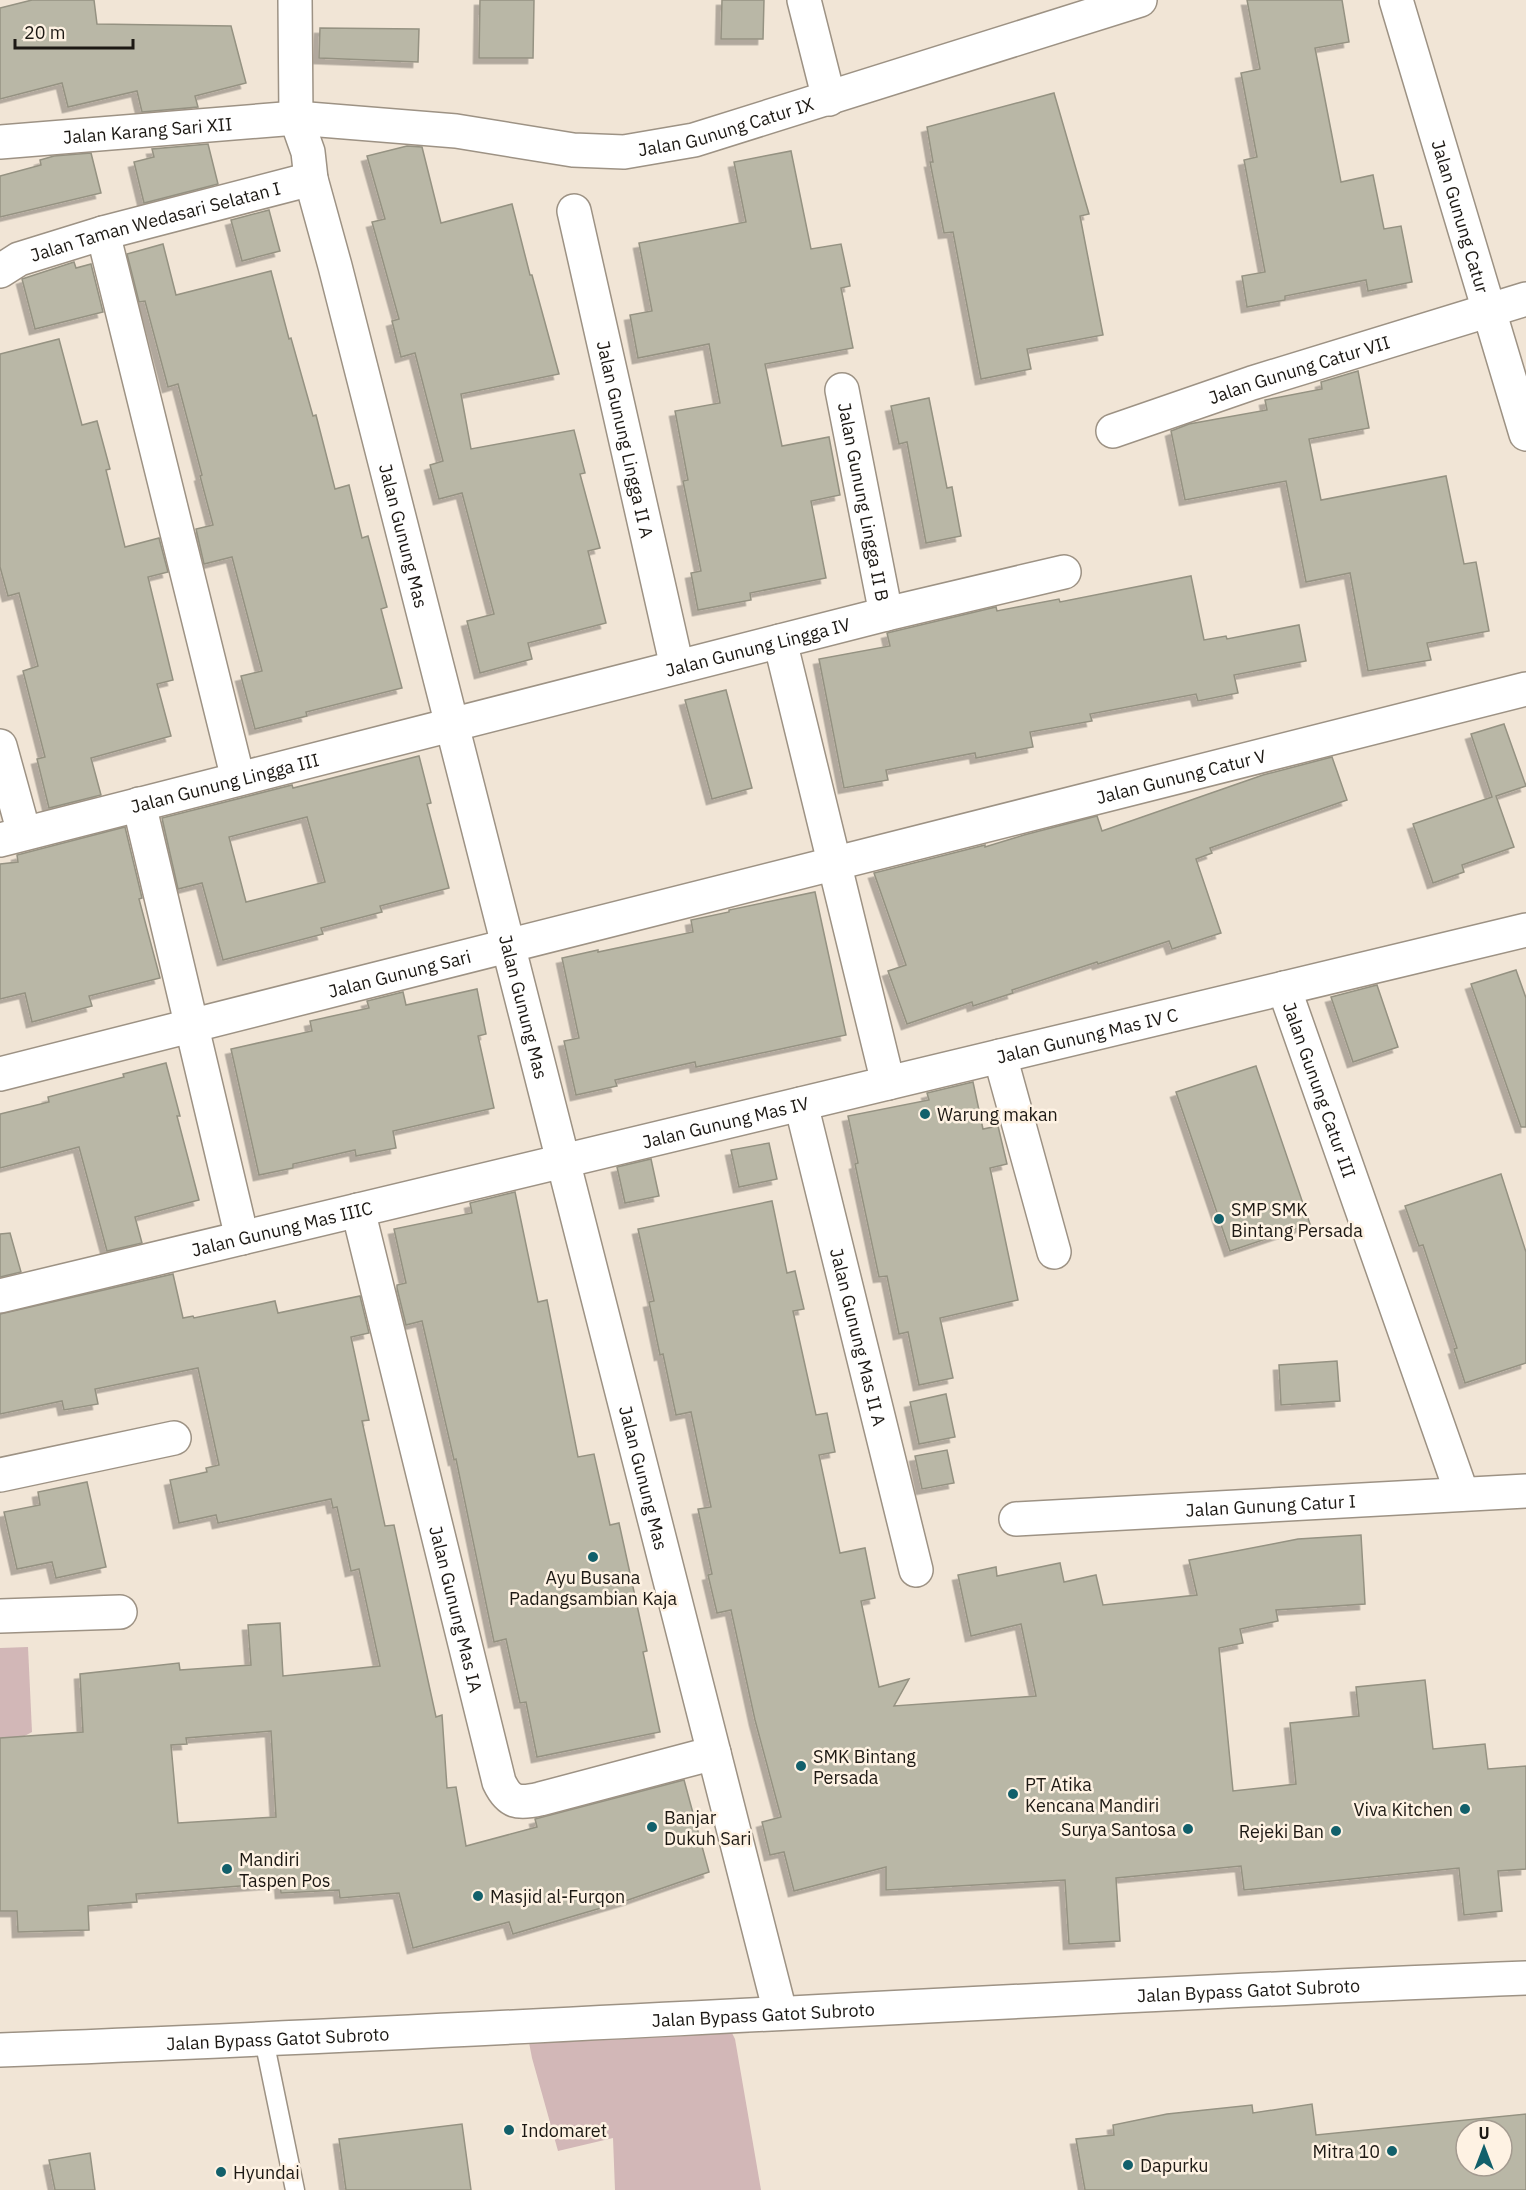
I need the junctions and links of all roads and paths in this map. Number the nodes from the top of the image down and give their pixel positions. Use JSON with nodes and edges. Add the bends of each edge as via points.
{"nodes":[{"id":1,"x":296,"y":0,"type":"edge"},
{"id":2,"x":804,"y":0,"type":"edge"},
{"id":3,"x":1140,"y":0,"type":"edge"},
{"id":4,"x":1396,"y":0,"type":"edge"},
{"id":5,"x":829,"y":99,"type":"junction"},
{"id":6,"x":296,"y":118,"type":"junction"},
{"id":7,"x":0,"y":142,"type":"edge"},
{"id":8,"x":311,"y":179,"type":"junction"},
{"id":9,"x":574,"y":211,"type":"dead end"},
{"id":10,"x":103,"y":233,"type":"junction"},
{"id":11,"x":0,"y":270,"type":"edge"},
{"id":12,"x":1526,"y":299,"type":"edge"},
{"id":13,"x":1489,"y":311,"type":"junction"},
{"id":14,"x":842,"y":390,"type":"dead end"},
{"id":15,"x":1113,"y":430,"type":"dead end"},
{"id":16,"x":1526,"y":434,"type":"edge"},
{"id":17,"x":1064,"y":572,"type":"dead end"},
{"id":18,"x":886,"y":614,"type":"junction"},
{"id":19,"x":780,"y":641,"type":"junction"},
{"id":20,"x":677,"y":667,"type":"junction"},
{"id":21,"x":1526,"y":689,"type":"edge"},
{"id":22,"x":450,"y":724,"type":"junction"},
{"id":23,"x":0,"y":746,"type":"edge"},
{"id":24,"x":238,"y":779,"type":"junction"},
{"id":25,"x":139,"y":804,"type":"junction"},
{"id":26,"x":12,"y":836,"type":"edge"},
{"id":27,"x":835,"y":863,"type":"junction"},
{"id":28,"x":1526,"y":930,"type":"edge"},
{"id":29,"x":507,"y":946,"type":"junction"},
{"id":30,"x":1284,"y":988,"type":"junction"},
{"id":31,"x":192,"y":1026,"type":"junction"},
{"id":32,"x":1000,"y":1056,"type":"junction"},
{"id":33,"x":0,"y":1074,"type":"edge"},
{"id":34,"x":888,"y":1083,"type":"junction"},
{"id":35,"x":801,"y":1104,"type":"junction"},
{"id":36,"x":562,"y":1162,"type":"junction"},
{"id":37,"x":358,"y":1210,"type":"junction"},
{"id":38,"x":242,"y":1238,"type":"junction"},
{"id":39,"x":1054,"y":1252,"type":"dead end"},
{"id":40,"x":0,"y":1296,"type":"edge"},
{"id":41,"x":174,"y":1438,"type":"dead end"},
{"id":42,"x":0,"y":1475,"type":"edge"},
{"id":43,"x":1526,"y":1491,"type":"edge"},
{"id":44,"x":1462,"y":1494,"type":"junction"},
{"id":45,"x":1016,"y":1519,"type":"dead end"},
{"id":46,"x":916,"y":1570,"type":"dead end"},
{"id":47,"x":120,"y":1612,"type":"dead end"},
{"id":48,"x":0,"y":1616,"type":"edge"},
{"id":49,"x":714,"y":1753,"type":"junction"},
{"id":50,"x":1526,"y":1978,"type":"edge"},
{"id":51,"x":780,"y":2012,"type":"junction"},
{"id":52,"x":264,"y":2040,"type":"junction"},
{"id":53,"x":0,"y":2050,"type":"edge"},
{"id":54,"x":295,"y":2190,"type":"edge"}],
"edges":[{"from":1,"to":6,"type":"street","name":"Jalan Gunung Mas"},
{"from":2,"to":5,"type":"street"},
{"from":3,"to":5,"type":"street","name":"Jalan Gunung Catur IX"},
{"from":4,"to":13,"type":"street","name":"Jalan Gunung Catur"},
{"from":5,"to":6,"type":"street","name":"Jalan Gunung Catur IX","via":[[694,140],[624,152],[573,150],[456,131]]},
{"from":6,"to":7,"type":"street","name":"Jalan Karang Sari XII"},
{"from":6,"to":8,"type":"street","name":"Jalan Gunung Mas","via":[[308,152]]},
{"from":8,"to":10,"type":"street","name":"Jalan Taman Wedasari Selatan I"},
{"from":8,"to":22,"type":"street","name":"Jalan Gunung Mas"},
{"from":9,"to":20,"type":"street","name":"Jalan Gunung Lingga II A"},
{"from":10,"to":11,"type":"street","name":"Jalan Taman Wedasari Selatan I","via":[[19,259]]},
{"from":10,"to":24,"type":"street"},
{"from":12,"to":13,"type":"street","name":"Jalan Gunung Catur VII"},
{"from":13,"to":15,"type":"street","name":"Jalan Gunung Catur VII","via":[[1252,382]]},
{"from":13,"to":16,"type":"street","name":"Jalan Gunung Catur"},
{"from":14,"to":18,"type":"street","name":"Jalan Gunung Lingga II B"},
{"from":17,"to":18,"type":"street","name":"Jalan Gunung Lingga IV"},
{"from":18,"to":19,"type":"street","name":"Jalan Gunung Lingga IV"},
{"from":19,"to":20,"type":"street","name":"Jalan Gunung Lingga IV"},
{"from":19,"to":27,"type":"street"},
{"from":20,"to":22,"type":"street","name":"Jalan Gunung Lingga IV"},
{"from":21,"to":27,"type":"street","name":"Jalan Gunung Catur V"},
{"from":22,"to":24,"type":"street","name":"Jalan Gunung Lingga III"},
{"from":22,"to":29,"type":"street","name":"Jalan Gunung Mas"},
{"from":23,"to":26,"type":"street"},
{"from":24,"to":25,"type":"street","name":"Jalan Gunung Lingga III"},
{"from":25,"to":26,"type":"street","name":"Jalan Gunung Lingga III"},
{"from":25,"to":31,"type":"street"},
{"from":27,"to":29,"type":"street","name":"Jalan Gunung Sari"},
{"from":27,"to":34,"type":"street"},
{"from":28,"to":30,"type":"street","name":"Jalan Gunung Catur III"},
{"from":29,"to":31,"type":"street","name":"Jalan Gunung Sari"},
{"from":29,"to":36,"type":"street","name":"Jalan Gunung Mas"},
{"from":30,"to":32,"type":"street","name":"Jalan Gunung Mas IV C"},
{"from":30,"to":44,"type":"street","name":"Jalan Gunung Catur III"},
{"from":31,"to":33,"type":"street","name":"Jalan Gunung Sari"},
{"from":31,"to":38,"type":"street"},
{"from":32,"to":34,"type":"street","name":"Jalan Gunung Mas IV C"},
{"from":32,"to":39,"type":"street"},
{"from":34,"to":35,"type":"street","name":"Jalan Gunung Mas IV"},
{"from":35,"to":36,"type":"street","name":"Jalan Gunung Mas IV"},
{"from":35,"to":46,"type":"street","name":"Jalan Gunung Mas II A"},
{"from":36,"to":37,"type":"street","name":"Jalan Gunung Mas IIIC"},
{"from":36,"to":49,"type":"street","name":"Jalan Gunung Mas"},
{"from":37,"to":38,"type":"street","name":"Jalan Gunung Mas IIIC"},
{"from":37,"to":49,"type":"street","name":"Jalan Gunung Mas IA","via":[[505,1794],[526,1802]]},
{"from":38,"to":40,"type":"street","name":"Jalan Gunung Mas IIIC"},
{"from":41,"to":42,"type":"street"},
{"from":43,"to":44,"type":"street","name":"Jalan Gunung Catur I"},
{"from":44,"to":45,"type":"street","name":"Jalan Gunung Catur I"},
{"from":47,"to":48,"type":"street"},
{"from":49,"to":51,"type":"street","name":"Jalan Gunung Mas"},
{"from":50,"to":51,"type":"street","name":"Jalan Bypass Gatot Subroto"},
{"from":51,"to":52,"type":"street","name":"Jalan Bypass Gatot Subroto"},
{"from":52,"to":53,"type":"street","name":"Jalan Bypass Gatot Subroto"},
{"from":52,"to":54,"type":"lane"}]}
